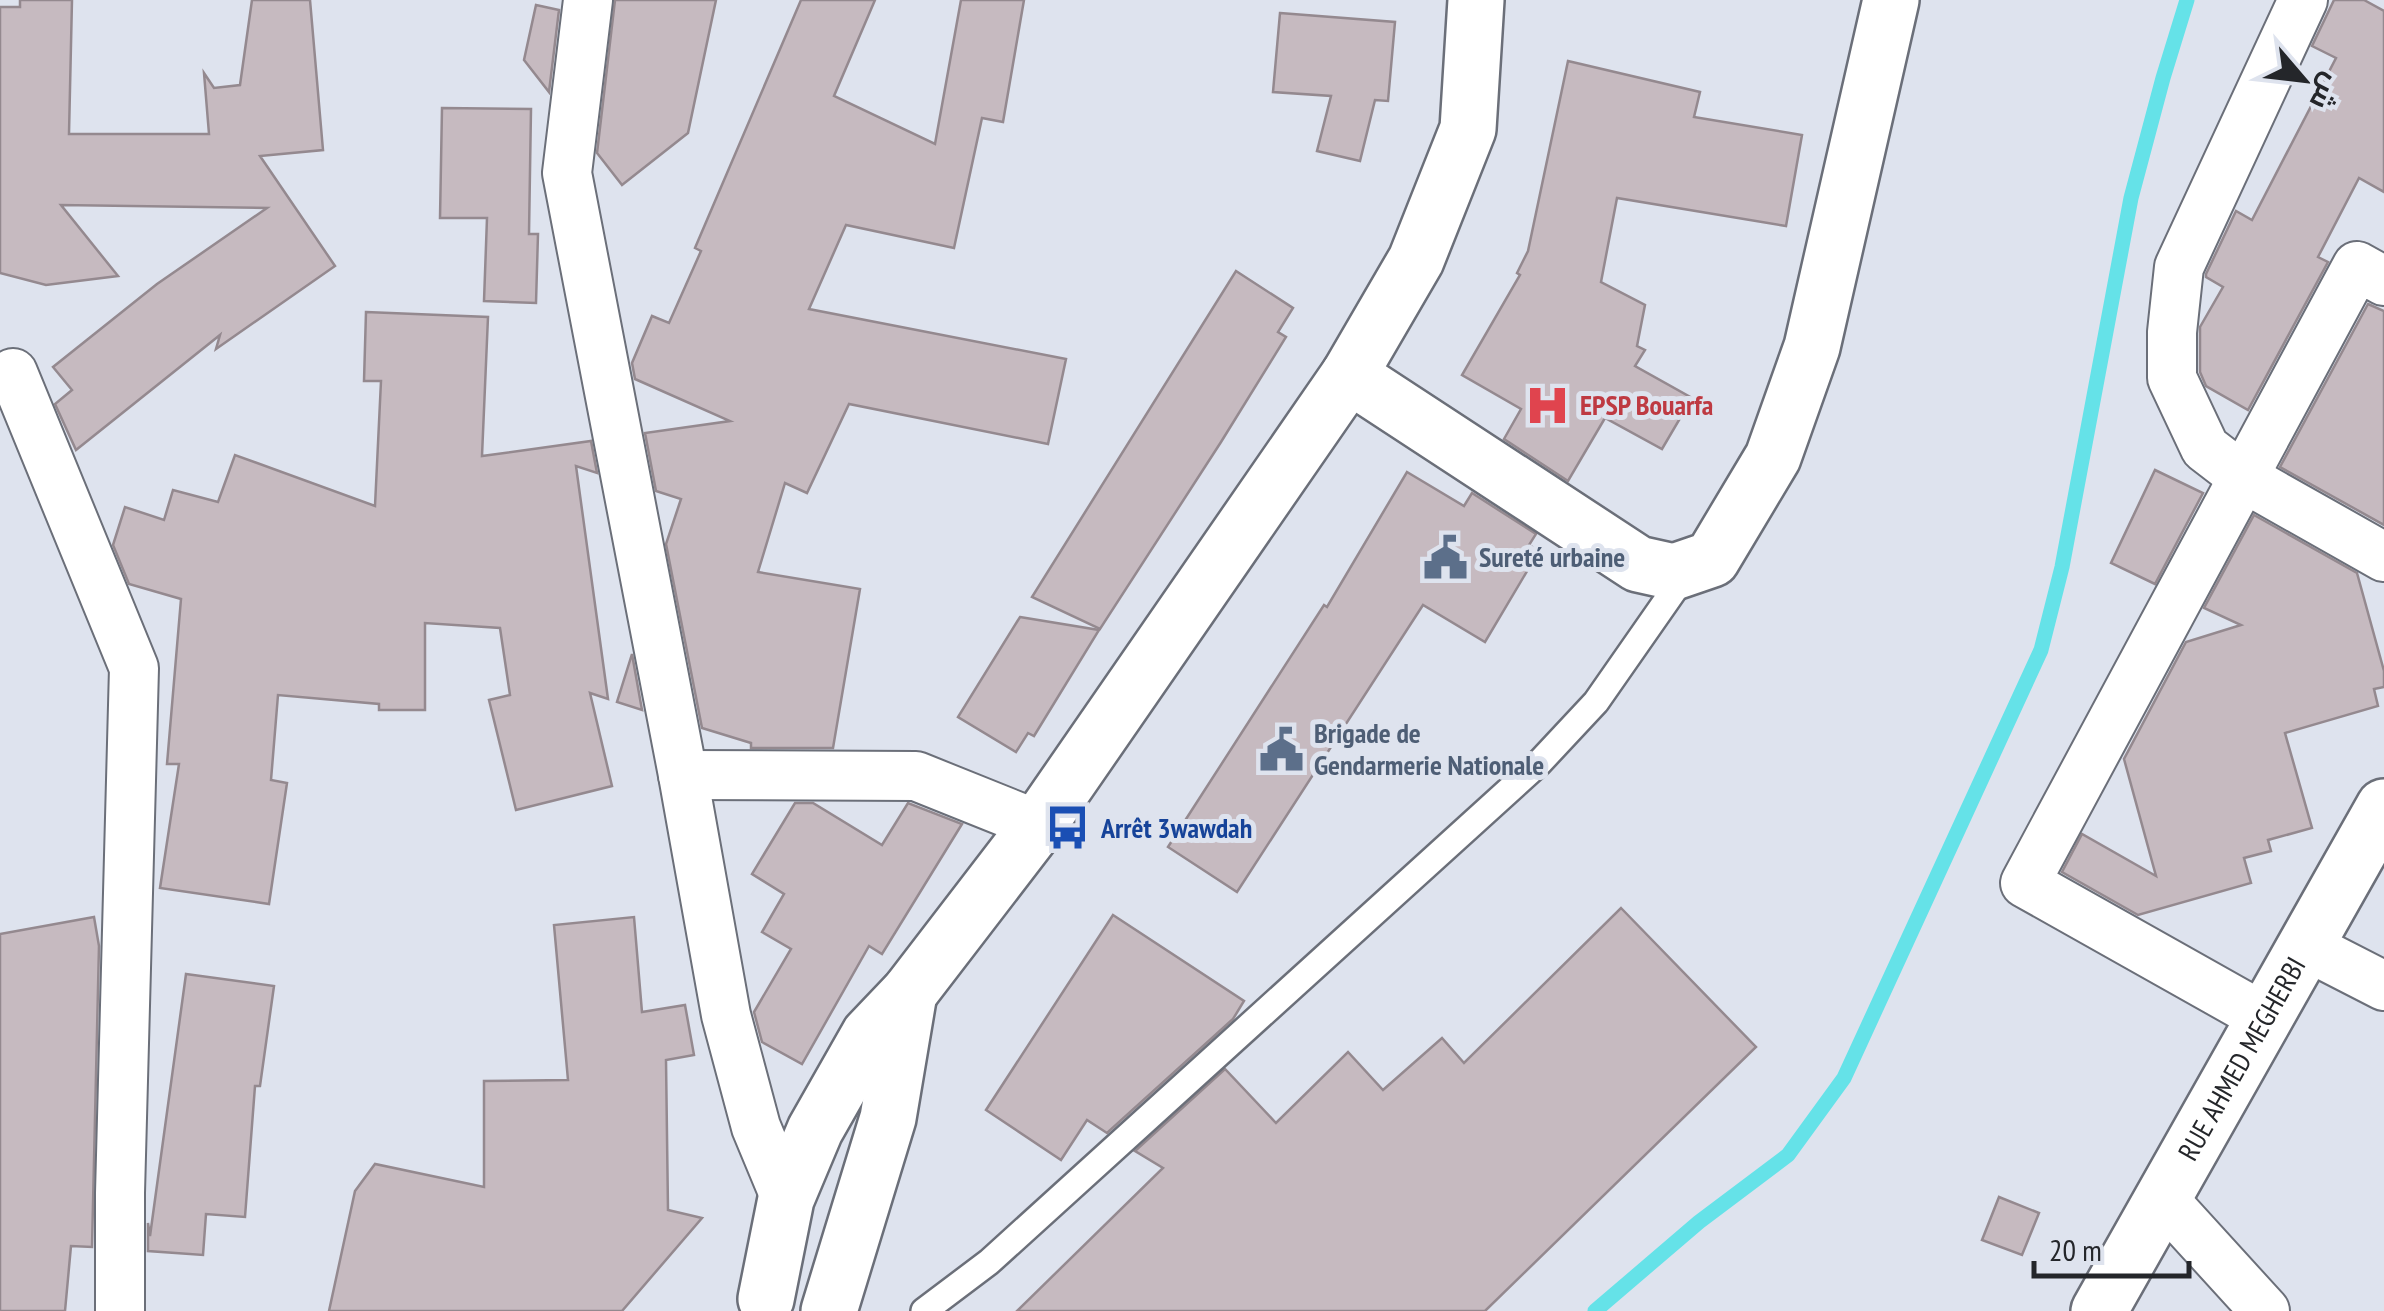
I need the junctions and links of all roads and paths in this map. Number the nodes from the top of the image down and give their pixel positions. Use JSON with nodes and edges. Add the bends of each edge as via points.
{"nodes":[{"id":1,"x":588,"y":0,"type":"edge"},
{"id":2,"x":1476,"y":0,"type":"edge"},
{"id":3,"x":1892,"y":0,"type":"edge"},
{"id":4,"x":2303,"y":0,"type":"edge"},
{"id":5,"x":2371,"y":274,"type":"edge"},
{"id":6,"x":12,"y":373,"type":"dead end"},
{"id":7,"x":1349,"y":375,"type":"junction"},
{"id":8,"x":2244,"y":478,"type":"junction"},
{"id":9,"x":2384,"y":557,"type":"edge"},
{"id":10,"x":1692,"y":566,"type":"junction"},
{"id":11,"x":683,"y":775,"type":"junction"},
{"id":12,"x":2384,"y":807,"type":"edge"},
{"id":13,"x":1038,"y":825,"type":"junction"},
{"id":14,"x":2306,"y":946,"type":"junction"},
{"id":15,"x":2384,"y":986,"type":"edge"},
{"id":16,"x":909,"y":993,"type":"junction"},
{"id":17,"x":2265,"y":1018,"type":"junction"},
{"id":18,"x":2162,"y":1198,"type":"junction"},
{"id":19,"x":786,"y":1200,"type":"junction"},
{"id":20,"x":776,"y":1307,"type":"edge"},
{"id":21,"x":120,"y":1311,"type":"edge"},
{"id":22,"x":829,"y":1311,"type":"edge"},
{"id":23,"x":924,"y":1311,"type":"edge"},
{"id":24,"x":2099,"y":1311,"type":"edge"},
{"id":25,"x":2265,"y":1311,"type":"edge"}],
"edges":[{"from":1,"to":11,"type":"street","via":[[567,174]]},
{"from":2,"to":7,"type":"street","via":[[1468,129],[1416,260]]},
{"from":3,"to":10,"type":"street","via":[[1806,365],[1773,457],[1712,559]]},
{"from":4,"to":8,"type":"street","via":[[2180,267],[2172,378],[2205,448]]},
{"from":5,"to":8,"type":"street"},
{"from":6,"to":21,"type":"street","via":[[134,668]]},
{"from":7,"to":10,"type":"street","via":[[1638,564],[1674,572]]},
{"from":7,"to":13,"type":"street"},
{"from":8,"to":9,"type":"street"},
{"from":8,"to":17,"type":"street","via":[[2024,883]]},
{"from":10,"to":23,"type":"lane","via":[[1596,702],[1539,763],[989,1262]]},
{"from":11,"to":13,"type":"street","via":[[916,776]]},
{"from":11,"to":19,"type":"street","via":[[726,1015],[756,1127]]},
{"from":12,"to":14,"type":"street","name":"RUE AHMED MEGHERBI"},
{"from":13,"to":16,"type":"street"},
{"from":14,"to":15,"type":"street"},
{"from":14,"to":17,"type":"street","name":"RUE AHMED MEGHERBI"},
{"from":16,"to":19,"type":"street","via":[[869,1036],[815,1130]]},
{"from":16,"to":22,"type":"street","via":[[888,1118]]},
{"from":17,"to":18,"type":"street","name":"RUE AHMED MEGHERBI"},
{"from":18,"to":24,"type":"street","name":"RUE AHMED MEGHERBI"},
{"from":18,"to":25,"type":"street"},
{"from":19,"to":20,"type":"street"}]}
